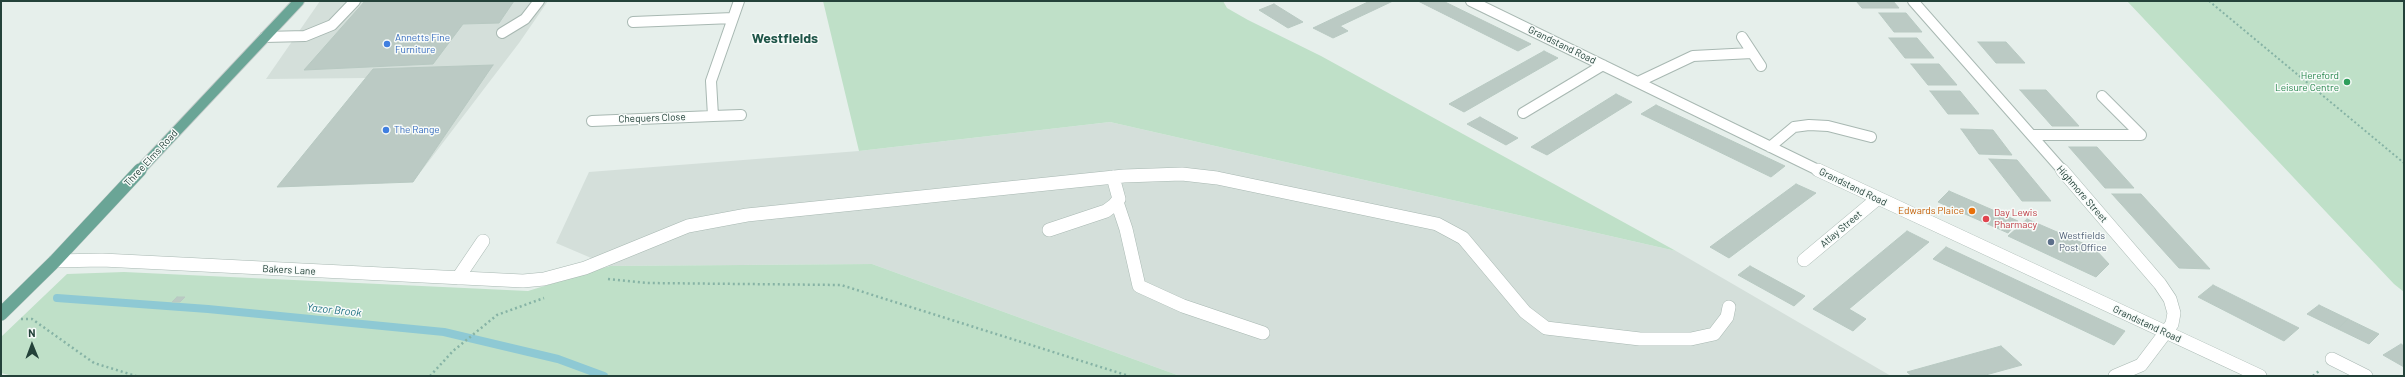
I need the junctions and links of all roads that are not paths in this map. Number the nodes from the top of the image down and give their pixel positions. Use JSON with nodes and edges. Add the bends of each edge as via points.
{"nodes":[{"id":1,"x":299,"y":1,"type":"edge"},
{"id":2,"x":355,"y":1,"type":"edge"},
{"id":3,"x":538,"y":1,"type":"edge"},
{"id":4,"x":739,"y":1,"type":"edge"},
{"id":5,"x":1471,"y":1,"type":"edge"},
{"id":6,"x":1914,"y":1,"type":"edge"},
{"id":7,"x":733,"y":18,"type":"junction"},
{"id":8,"x":633,"y":22,"type":"dead end"},
{"id":9,"x":502,"y":32,"type":"dead end"},
{"id":10,"x":265,"y":37,"type":"junction"},
{"id":11,"x":1742,"y":37,"type":"dead end"},
{"id":12,"x":1752,"y":53,"type":"junction"},
{"id":13,"x":1603,"y":65,"type":"junction"},
{"id":14,"x":1761,"y":66,"type":"dead end"},
{"id":15,"x":1638,"y":82,"type":"junction"},
{"id":16,"x":2102,"y":96,"type":"dead end"},
{"id":17,"x":1523,"y":113,"type":"dead end"},
{"id":18,"x":741,"y":115,"type":"dead end"},
{"id":19,"x":713,"y":116,"type":"junction"},
{"id":20,"x":592,"y":121,"type":"dead end"},
{"id":21,"x":2032,"y":135,"type":"junction"},
{"id":22,"x":1871,"y":137,"type":"dead end"},
{"id":23,"x":1770,"y":147,"type":"junction"},
{"id":24,"x":1113,"y":177,"type":"junction"},
{"id":25,"x":1877,"y":199,"type":"junction"},
{"id":26,"x":1117,"y":202,"type":"junction"},
{"id":27,"x":1049,"y":230,"type":"dead end"},
{"id":28,"x":483,"y":241,"type":"dead end"},
{"id":29,"x":1804,"y":260,"type":"dead end"},
{"id":30,"x":55,"y":261,"type":"junction"},
{"id":31,"x":458,"y":278,"type":"junction"},
{"id":32,"x":1729,"y":307,"type":"dead end"},
{"id":33,"x":1,"y":314,"type":"edge"},
{"id":34,"x":1263,"y":332,"type":"dead end"},
{"id":35,"x":2166,"y":332,"type":"junction"},
{"id":36,"x":2332,"y":359,"type":"dead end"},
{"id":37,"x":2115,"y":376,"type":"edge"},
{"id":38,"x":2260,"y":376,"type":"edge"},
{"id":39,"x":2366,"y":376,"type":"edge"}],
"edges":[{"from":1,"to":10,"type":"main road","name":"Three Elms Road"},
{"from":2,"to":10,"type":"street","via":[[332,25],[305,36]]},
{"from":3,"to":9,"type":"street","via":[[525,19]]},
{"from":4,"to":7,"type":"street"},
{"from":5,"to":13,"type":"street","name":"Grandstand Road"},
{"from":6,"to":21,"type":"street","name":"Highmore Street"},
{"from":7,"to":8,"type":"street"},
{"from":7,"to":19,"type":"street","via":[[711,82]]},
{"from":10,"to":30,"type":"main road","name":"Three Elms Road"},
{"from":11,"to":12,"type":"street"},
{"from":12,"to":14,"type":"street"},
{"from":12,"to":15,"type":"street","via":[[1693,56]]},
{"from":13,"to":15,"type":"street","name":"Grandstand Road"},
{"from":13,"to":17,"type":"street"},
{"from":15,"to":23,"type":"street","name":"Grandstand Road"},
{"from":16,"to":21,"type":"street","via":[[2141,135]]},
{"from":18,"to":19,"type":"street","name":"Chequers Close"},
{"from":19,"to":20,"type":"street","name":"Chequers Close"},
{"from":21,"to":35,"type":"street","name":"Highmore Street","via":[[2160,284],[2170,299],[2174,314],[2172,324]]},
{"from":22,"to":23,"type":"street","via":[[1809,124],[1794,127]]},
{"from":23,"to":25,"type":"street","name":"Grandstand Road"},
{"from":24,"to":26,"type":"street","via":[[1119,199]]},
{"from":24,"to":31,"type":"street","name":"Bakers Lane","via":[[747,216],[688,226],[597,264],[544,279],[523,281]]},
{"from":24,"to":32,"type":"street","name":"Bakers Lane","via":[[1182,174],[1217,178],[1437,224],[1463,238],[1525,312],[1546,328],[1640,339],[1691,339],[1714,334],[1727,316]]},
{"from":25,"to":29,"type":"street","name":"Atlay Street"},
{"from":25,"to":35,"type":"street","name":"Grandstand Road"},
{"from":26,"to":27,"type":"street","via":[[1106,211]]},
{"from":26,"to":34,"type":"street","via":[[1140,286],[1184,306]]},
{"from":28,"to":31,"type":"street"},
{"from":30,"to":31,"type":"street","name":"Bakers Lane","via":[[102,260]]},
{"from":30,"to":33,"type":"main road","name":"Three Elms Road"},
{"from":35,"to":37,"type":"street","name":"Highmore Street","via":[[2141,365]]},
{"from":35,"to":38,"type":"street","name":"Grandstand Road"},
{"from":36,"to":39,"type":"street"}]}
